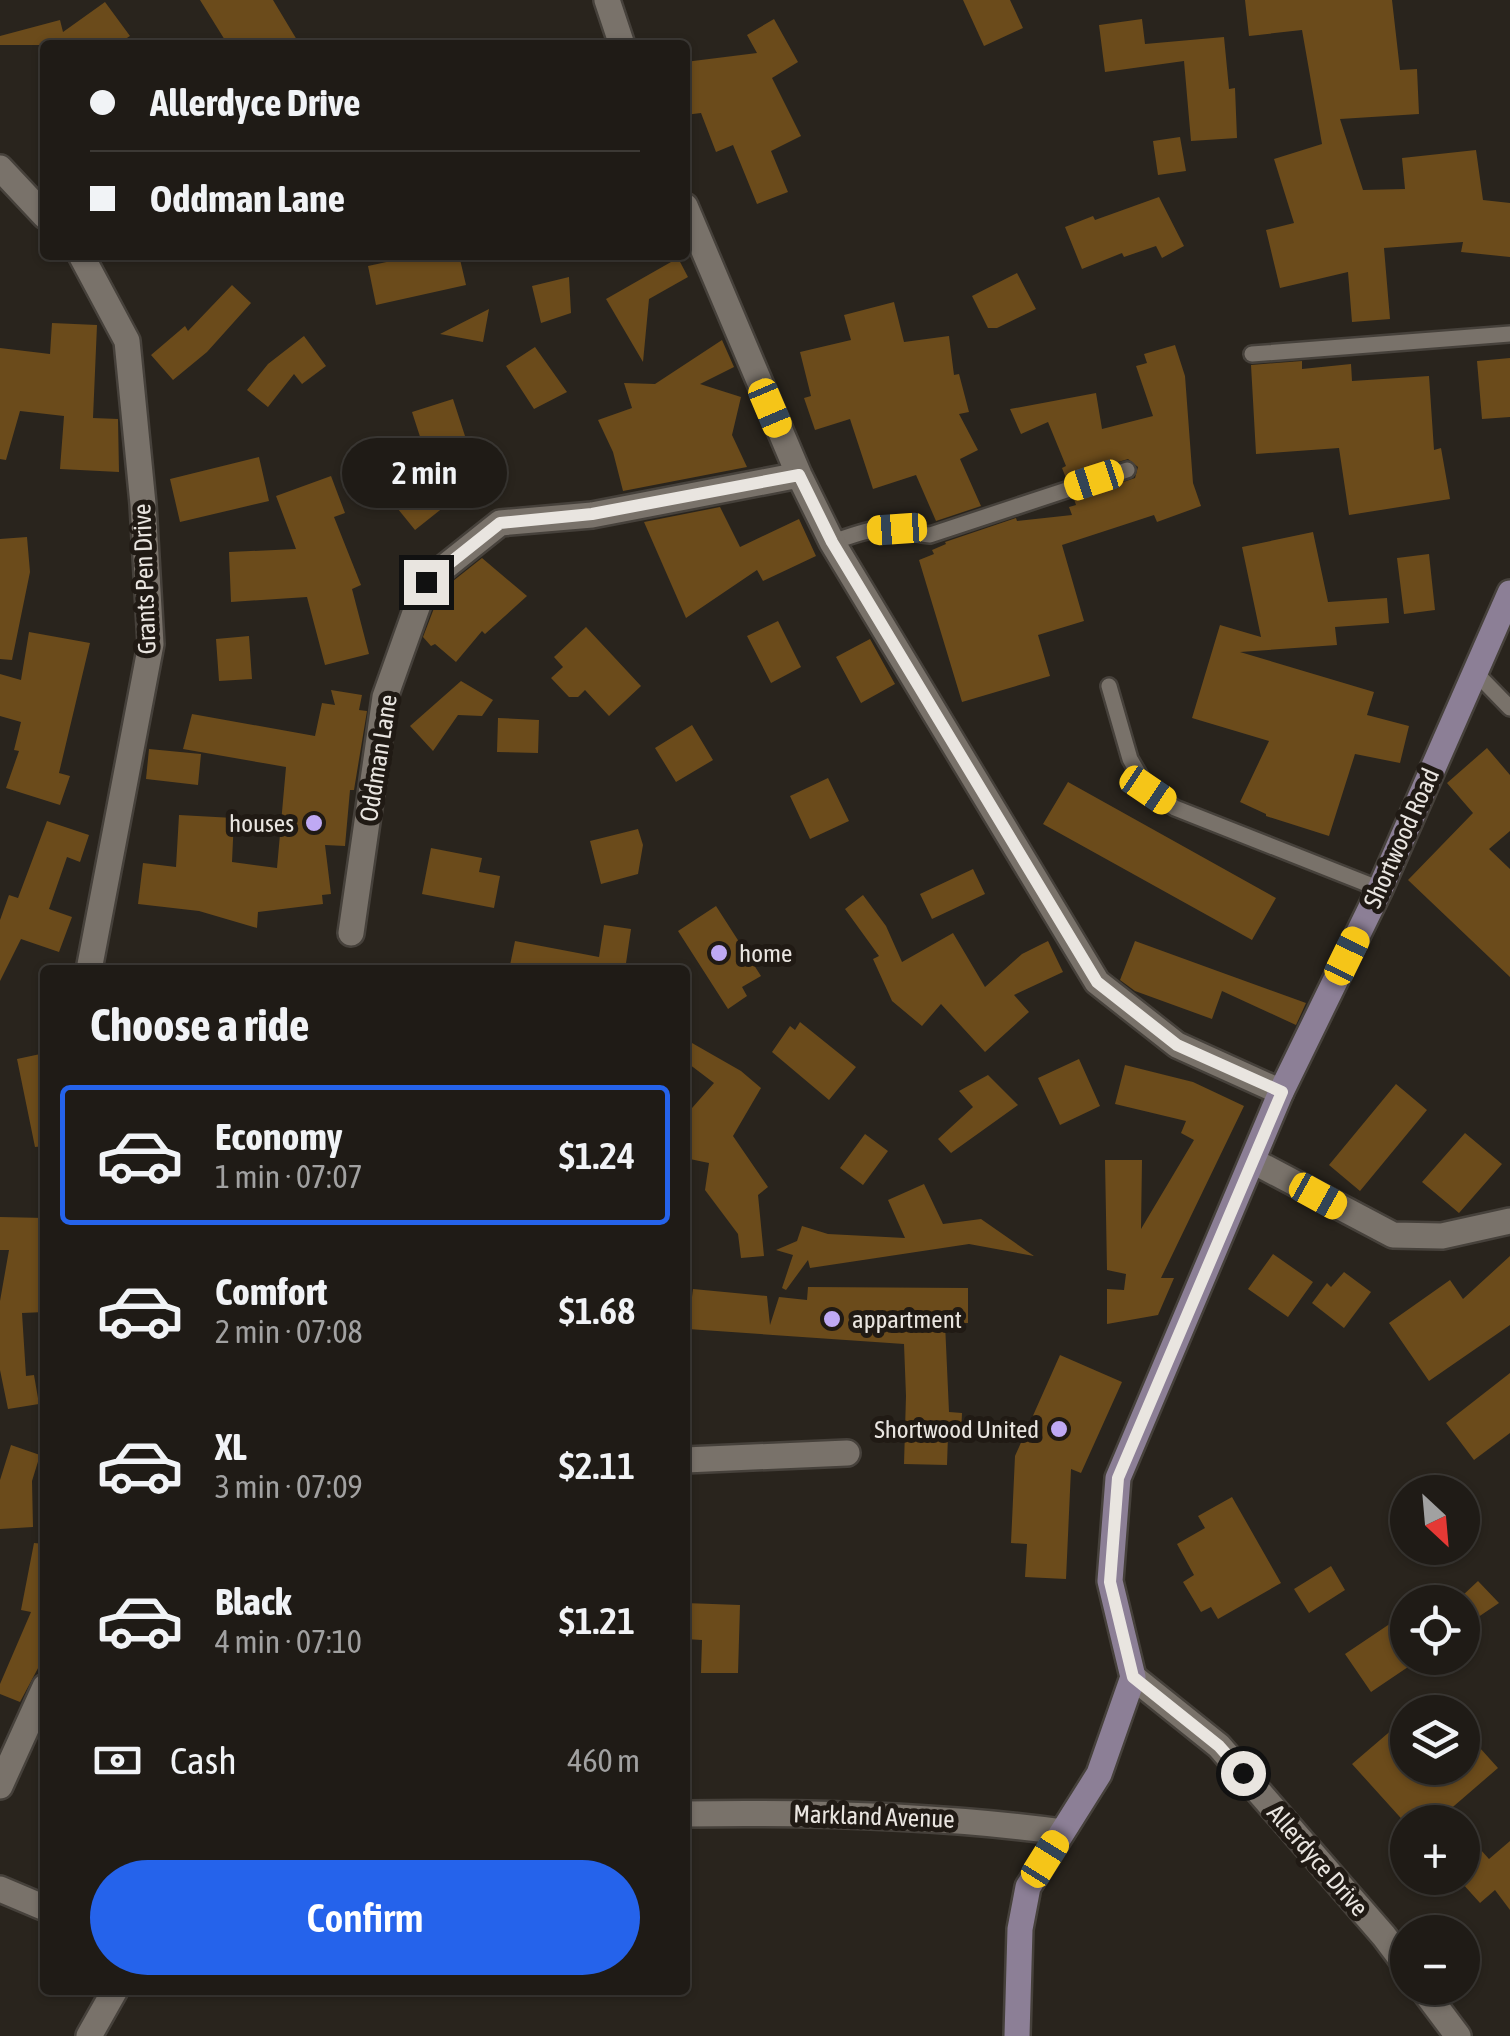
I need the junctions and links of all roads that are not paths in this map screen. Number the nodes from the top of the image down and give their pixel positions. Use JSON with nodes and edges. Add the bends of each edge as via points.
{"nodes":[{"id":1,"x":607,"y":0,"type":"edge"},
{"id":2,"x":620,"y":40,"type":"edge"},
{"id":3,"x":0,"y":168,"type":"edge"},
{"id":4,"x":40,"y":211,"type":"edge"},
{"id":5,"x":690,"y":218,"type":"edge"},
{"id":6,"x":84,"y":260,"type":"edge"},
{"id":7,"x":1510,"y":334,"type":"edge"},
{"id":8,"x":1252,"y":354,"type":"dead end"},
{"id":9,"x":1128,"y":470,"type":"dead end"},
{"id":10,"x":799,"y":475,"type":"junction"},
{"id":11,"x":832,"y":542,"type":"junction"},
{"id":12,"x":1510,"y":593,"type":"edge"},
{"id":13,"x":1474,"y":671,"type":"junction"},
{"id":14,"x":1109,"y":686,"type":"dead end"},
{"id":15,"x":1510,"y":708,"type":"edge"},
{"id":16,"x":1380,"y":889,"type":"junction"},
{"id":17,"x":351,"y":932,"type":"dead end"},
{"id":18,"x":90,"y":965,"type":"edge"},
{"id":19,"x":1282,"y":1092,"type":"junction"},
{"id":20,"x":1253,"y":1162,"type":"junction"},
{"id":21,"x":1510,"y":1221,"type":"edge"},
{"id":22,"x":847,"y":1453,"type":"dead end"},
{"id":23,"x":690,"y":1460,"type":"edge"},
{"id":24,"x":1133,"y":1677,"type":"junction"},
{"id":25,"x":40,"y":1698,"type":"edge"},
{"id":26,"x":0,"y":1786,"type":"edge"},
{"id":27,"x":690,"y":1814,"type":"edge"},
{"id":28,"x":1062,"y":1832,"type":"junction"},
{"id":29,"x":0,"y":1889,"type":"edge"},
{"id":30,"x":40,"y":1906,"type":"edge"},
{"id":31,"x":1390,"y":1944,"type":"edge"},
{"id":32,"x":112,"y":1995,"type":"edge"},
{"id":33,"x":1435,"y":2005,"type":"edge"},
{"id":34,"x":89,"y":2036,"type":"edge"},
{"id":35,"x":1017,"y":2036,"type":"edge"},
{"id":36,"x":1458,"y":2036,"type":"edge"}],
"edges":[{"from":1,"to":2,"type":"street"},
{"from":3,"to":4,"type":"street"},
{"from":5,"to":10,"type":"street"},
{"from":6,"to":18,"type":"street","name":"Grants Pen Drive","via":[[127,340],[151,644]]},
{"from":7,"to":8,"type":"lane"},
{"from":9,"to":11,"type":"lane","via":[[930,535],[867,531]]},
{"from":10,"to":11,"type":"street"},
{"from":10,"to":17,"type":"street","name":"Oddman Lane","via":[[592,514],[500,523],[426,582],[385,697]]},
{"from":11,"to":19,"type":"street","via":[[1097,982],[1177,1045]]},
{"from":12,"to":13,"type":"main road","name":"Shortwood Road"},
{"from":13,"to":15,"type":"lane"},
{"from":13,"to":16,"type":"main road","name":"Shortwood Road"},
{"from":14,"to":16,"type":"lane","via":[[1130,758],[1148,790],[1174,808]]},
{"from":16,"to":19,"type":"main road","name":"Shortwood Road"},
{"from":19,"to":20,"type":"main road","name":"Shortwood Road"},
{"from":20,"to":21,"type":"street","via":[[1393,1235],[1442,1236]]},
{"from":20,"to":24,"type":"main road","name":"Shortwood Road","via":[[1118,1478],[1110,1582]]},
{"from":22,"to":23,"type":"street"},
{"from":24,"to":28,"type":"main road","via":[[1099,1774]]},
{"from":24,"to":31,"type":"street","name":"Allerdyce Drive","via":[[1219,1746]]},
{"from":25,"to":26,"type":"street"},
{"from":27,"to":28,"type":"street","name":"Markland Avenue","via":[[976,1820]]},
{"from":28,"to":35,"type":"main road","via":[[1028,1887]]},
{"from":29,"to":30,"type":"street"},
{"from":32,"to":34,"type":"street"},
{"from":33,"to":36,"type":"street"}]}
